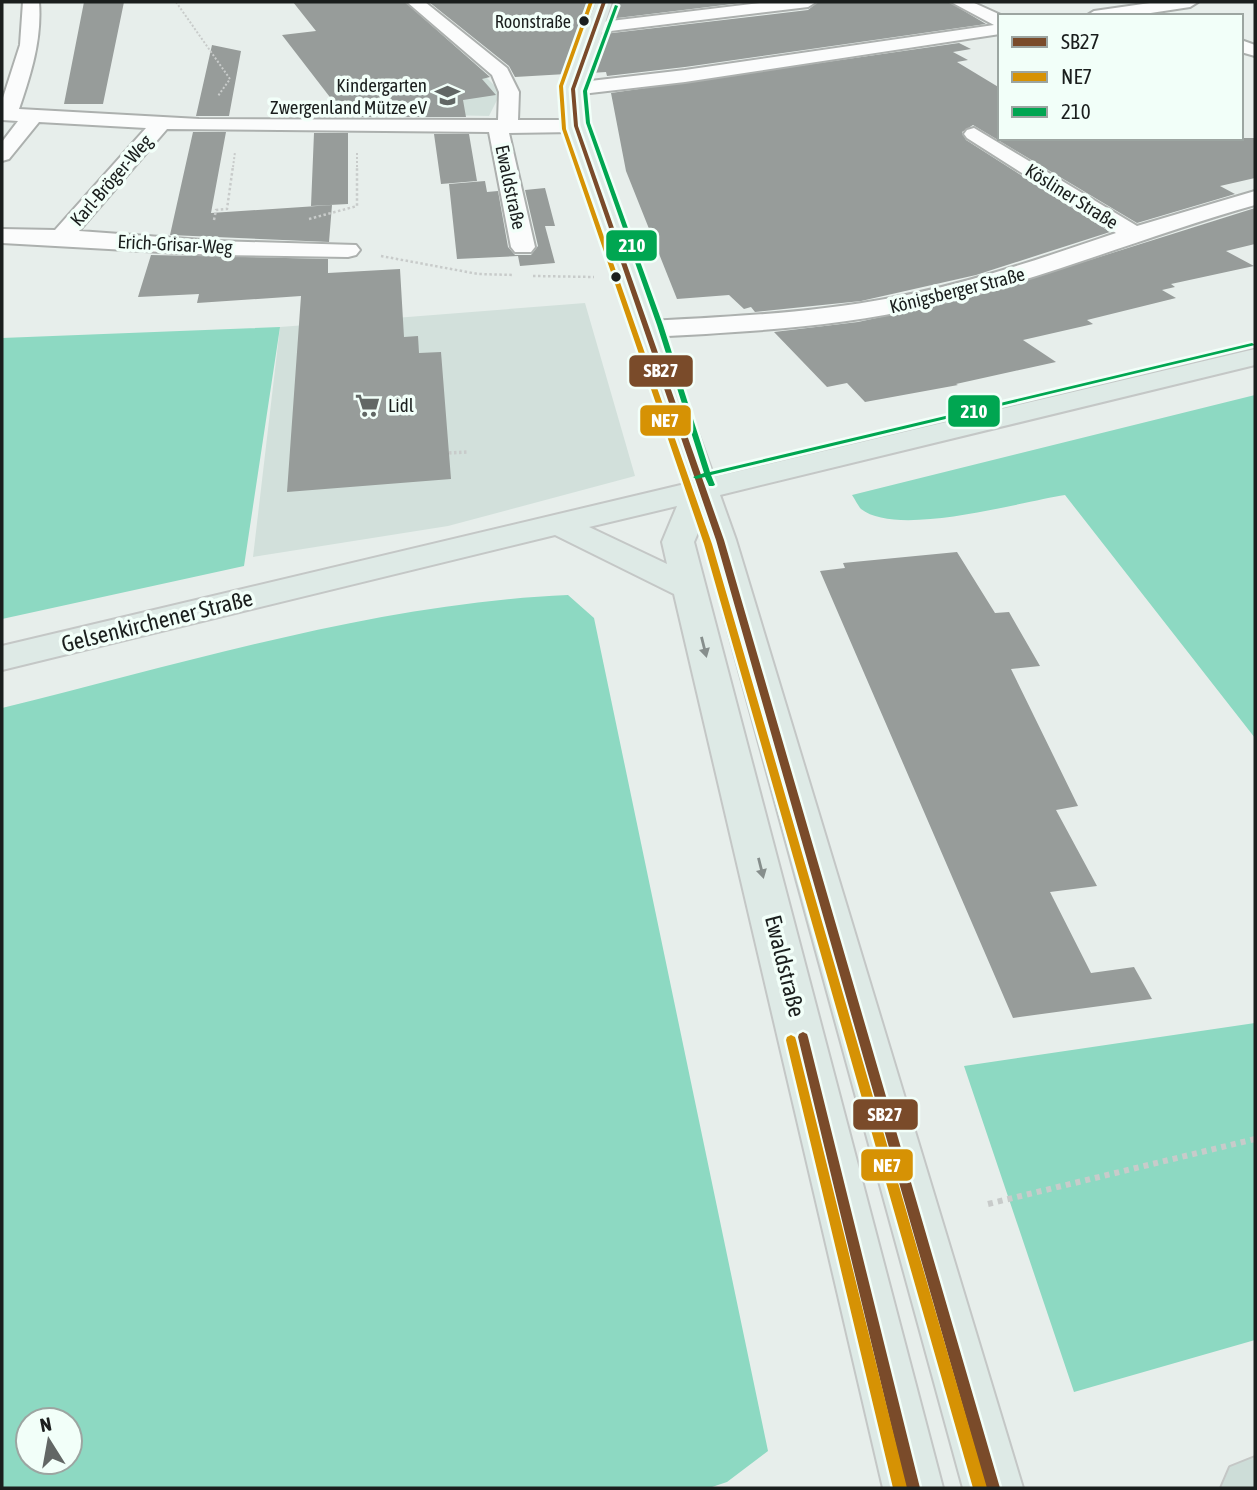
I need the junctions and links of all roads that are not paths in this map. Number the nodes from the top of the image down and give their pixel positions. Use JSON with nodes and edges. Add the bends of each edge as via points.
{"nodes":[{"id":1,"x":31,"y":2,"type":"edge"},
{"id":2,"x":415,"y":2,"type":"edge"},
{"id":3,"x":604,"y":2,"type":"edge"},
{"id":4,"x":807,"y":2,"type":"edge"},
{"id":5,"x":959,"y":2,"type":"edge"},
{"id":6,"x":1190,"y":2,"type":"edge"},
{"id":7,"x":1147,"y":5,"type":"edge"},
{"id":8,"x":1104,"y":14,"type":"edge"},
{"id":9,"x":1169,"y":14,"type":"edge"},
{"id":10,"x":998,"y":20,"type":"edge"},
{"id":11,"x":594,"y":28,"type":"junction"},
{"id":12,"x":998,"y":29,"type":"edge"},
{"id":13,"x":573,"y":89,"type":"junction"},
{"id":14,"x":4,"y":114,"type":"edge"},
{"id":15,"x":33,"y":116,"type":"junction"},
{"id":16,"x":161,"y":124,"type":"junction"},
{"id":17,"x":576,"y":126,"type":"junction"},
{"id":18,"x":503,"y":127,"type":"junction"},
{"id":19,"x":974,"y":134,"type":"dead end"},
{"id":20,"x":2,"y":155,"type":"edge"},
{"id":21,"x":1255,"y":198,"type":"edge"},
{"id":22,"x":1133,"y":234,"type":"junction"},
{"id":23,"x":2,"y":236,"type":"edge"},
{"id":24,"x":61,"y":237,"type":"junction"},
{"id":25,"x":523,"y":247,"type":"dead end"},
{"id":26,"x":348,"y":250,"type":"road end"},
{"id":27,"x":648,"y":329,"type":"junction"},
{"id":28,"x":1255,"y":357,"type":"edge"},
{"id":29,"x":699,"y":489,"type":"junction"},
{"id":30,"x":557,"y":524,"type":"junction"},
{"id":31,"x":689,"y":588,"type":"junction"},
{"id":32,"x":2,"y":658,"type":"edge"},
{"id":33,"x":913,"y":1488,"type":"edge"},
{"id":34,"x":993,"y":1488,"type":"edge"}],
"edges":[{"from":1,"to":14,"type":"street","via":[[25,62]]},
{"from":2,"to":18,"type":"street","name":"Ewaldstraße","via":[[500,72],[509,92]]},
{"from":3,"to":11,"type":"main road"},
{"from":4,"to":11,"type":"street"},
{"from":5,"to":10,"type":"street"},
{"from":6,"to":7,"type":"street"},
{"from":7,"to":8,"type":"street"},
{"from":7,"to":9,"type":"street"},
{"from":11,"to":13,"type":"main road"},
{"from":12,"to":13,"type":"street"},
{"from":13,"to":17,"type":"main road"},
{"from":14,"to":15,"type":"street"},
{"from":15,"to":16,"type":"street"},
{"from":15,"to":20,"type":"street"},
{"from":16,"to":18,"type":"street"},
{"from":16,"to":24,"type":"street","name":"Karl-Bröger-Weg"},
{"from":17,"to":18,"type":"street"},
{"from":17,"to":27,"type":"main road"},
{"from":18,"to":25,"type":"street","name":"Ewaldstraße"},
{"from":19,"to":22,"type":"street","name":"Kösliner Straße"},
{"from":21,"to":22,"type":"street","name":"Königsberger Straße"},
{"from":22,"to":27,"type":"street","name":"Königsberger Straße","via":[[1046,267],[886,308],[776,322]]},
{"from":23,"to":24,"type":"street","name":"Erich-Grisar-Weg"},
{"from":24,"to":26,"type":"street","name":"Erich-Grisar-Weg","via":[[215,248]]},
{"from":27,"to":29,"type":"main road"},
{"from":28,"to":29,"type":"main road","name":"Gelsenkirchener Straße"},
{"from":29,"to":30,"type":"main road","name":"Gelsenkirchener Straße"},
{"from":29,"to":31,"type":"main road","name":"Ewaldstraße","via":[[678,542]]},
{"from":29,"to":34,"type":"main road","via":[[720,540]]},
{"from":30,"to":31,"type":"main road"},
{"from":30,"to":32,"type":"main road","name":"Gelsenkirchener Straße"},
{"from":31,"to":33,"type":"main road","name":"Ewaldstraße","one_way":true}]}
